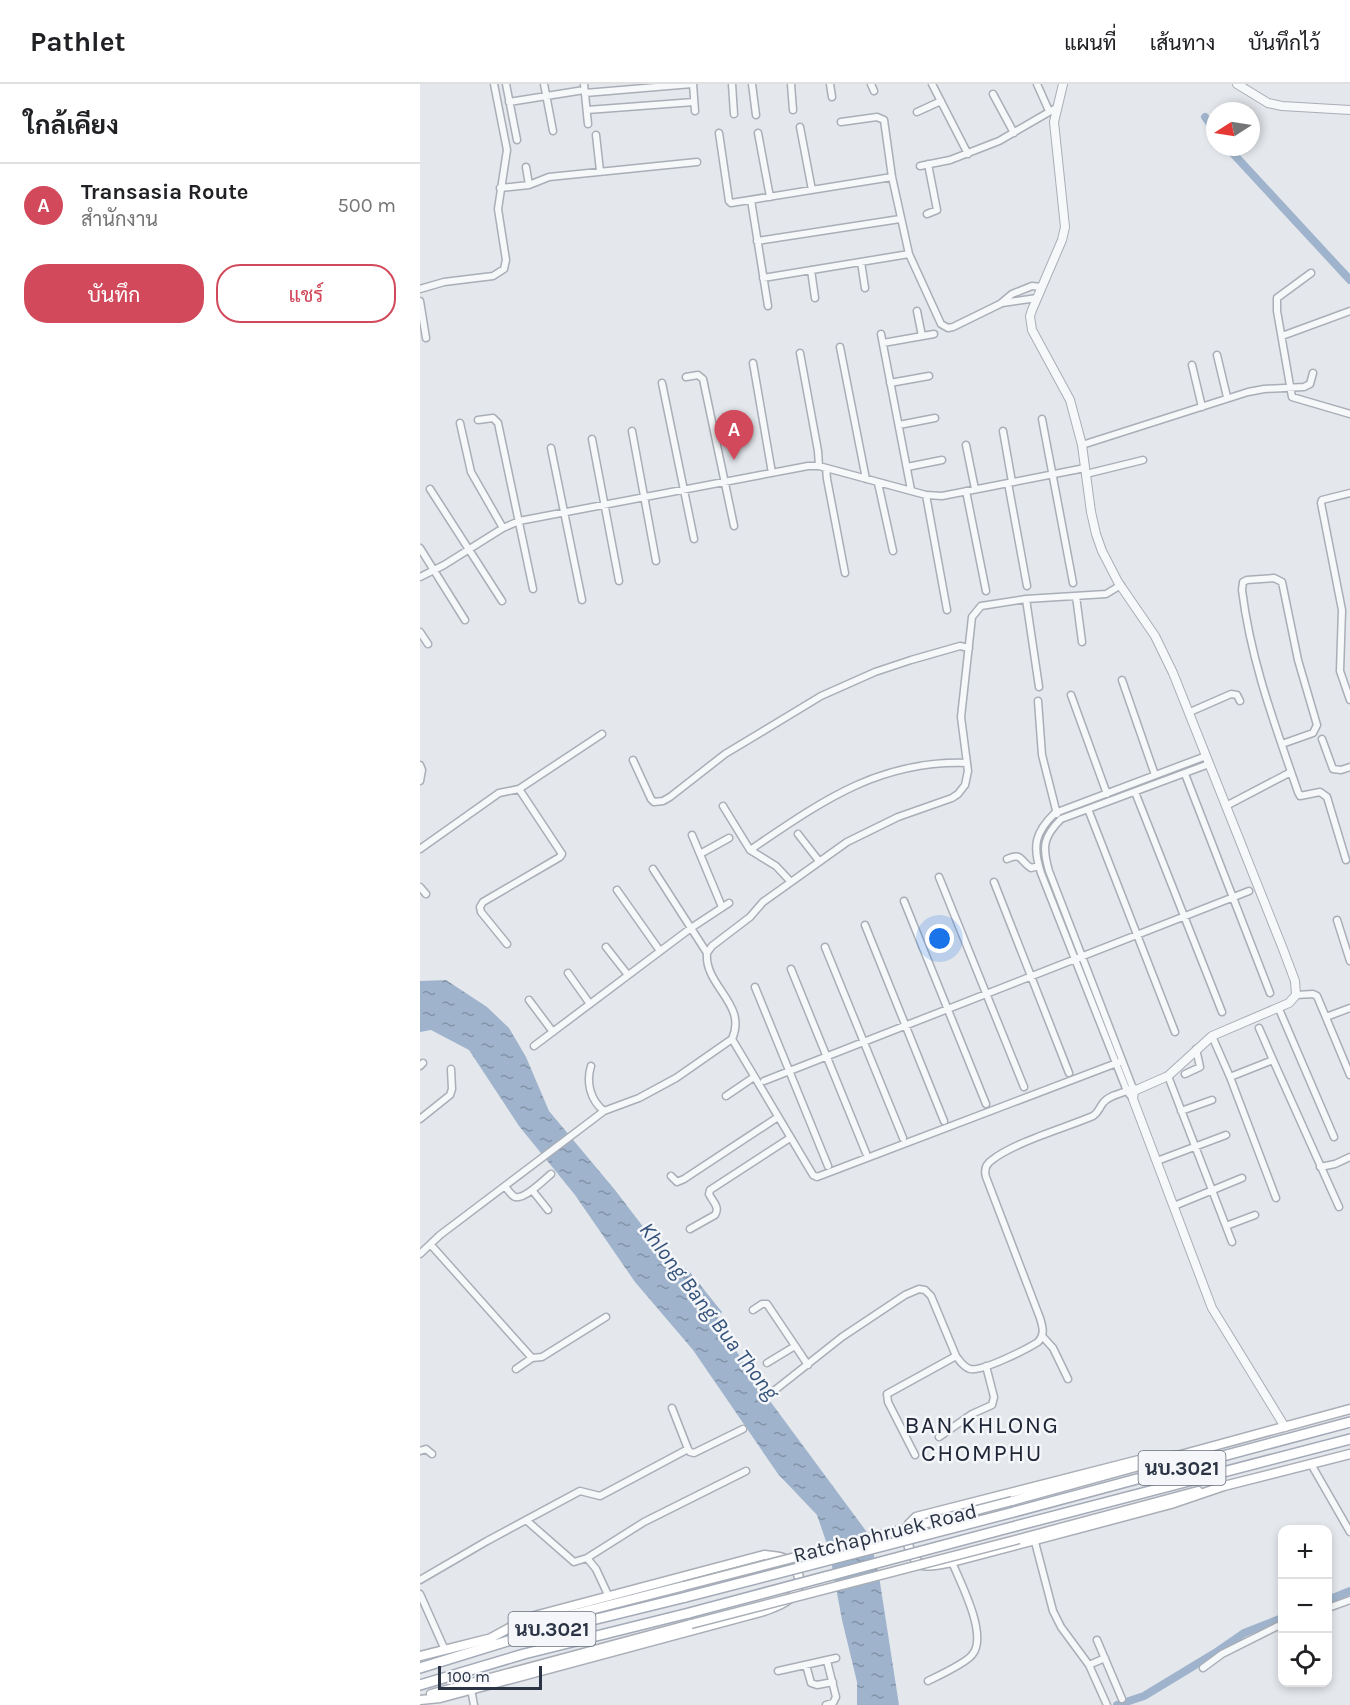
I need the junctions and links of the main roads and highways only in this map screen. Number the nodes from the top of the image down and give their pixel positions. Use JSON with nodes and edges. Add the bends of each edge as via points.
{"nodes":[{"id":1,"x":1350,"y":1409,"type":"edge"},
{"id":2,"x":1350,"y":1422,"type":"edge"},
{"id":3,"x":1350,"y":1439,"type":"edge"},
{"id":4,"x":1350,"y":1454,"type":"edge"},
{"id":5,"x":1182,"y":1455,"type":"junction"},
{"id":6,"x":1224,"y":1486,"type":"junction"},
{"id":7,"x":489,"y":1639,"type":"junction"},
{"id":8,"x":420,"y":1656,"type":"edge"},
{"id":9,"x":420,"y":1668,"type":"edge"},
{"id":10,"x":420,"y":1685,"type":"edge"},
{"id":11,"x":420,"y":1699,"type":"edge"}],
"edges":[{"from":1,"to":5,"type":"main road","name":"Ratchaphruek Road","number":"นบ.3021"},
{"from":2,"to":9,"type":"main road","name":"Ratchaphruek Road","number":"นบ.3021","bridge":true,"via":[[511,1640]]},
{"from":3,"to":10,"type":"main road","name":"Ratchaphruek Road","number":"นบ.3021","bridge":true,"via":[[524,1654]]},
{"from":4,"to":6,"type":"main road","name":"Ratchaphruek Road","number":"นบ.3021"},
{"from":5,"to":6,"type":"main road","via":[[1139,1460],[916,1517],[908,1528],[912,1556],[918,1562],[935,1566],[1035,1542]]},
{"from":5,"to":7,"type":"main road","name":"Ratchaphruek Road","number":"นบ.3021","bridge":true,"via":[[525,1626]]},
{"from":6,"to":11,"type":"main road","name":"Ratchaphruek Road","number":"นบ.3021","bridge":true,"via":[[1185,1493]]},
{"from":7,"to":8,"type":"main road","name":"Ratchaphruek Road","number":"นบ.3021"},
{"from":7,"to":11,"type":"main road","via":[[524,1620],[764,1555],[781,1557],[799,1573],[798,1587],[788,1600],[764,1611],[440,1698]]}]}
